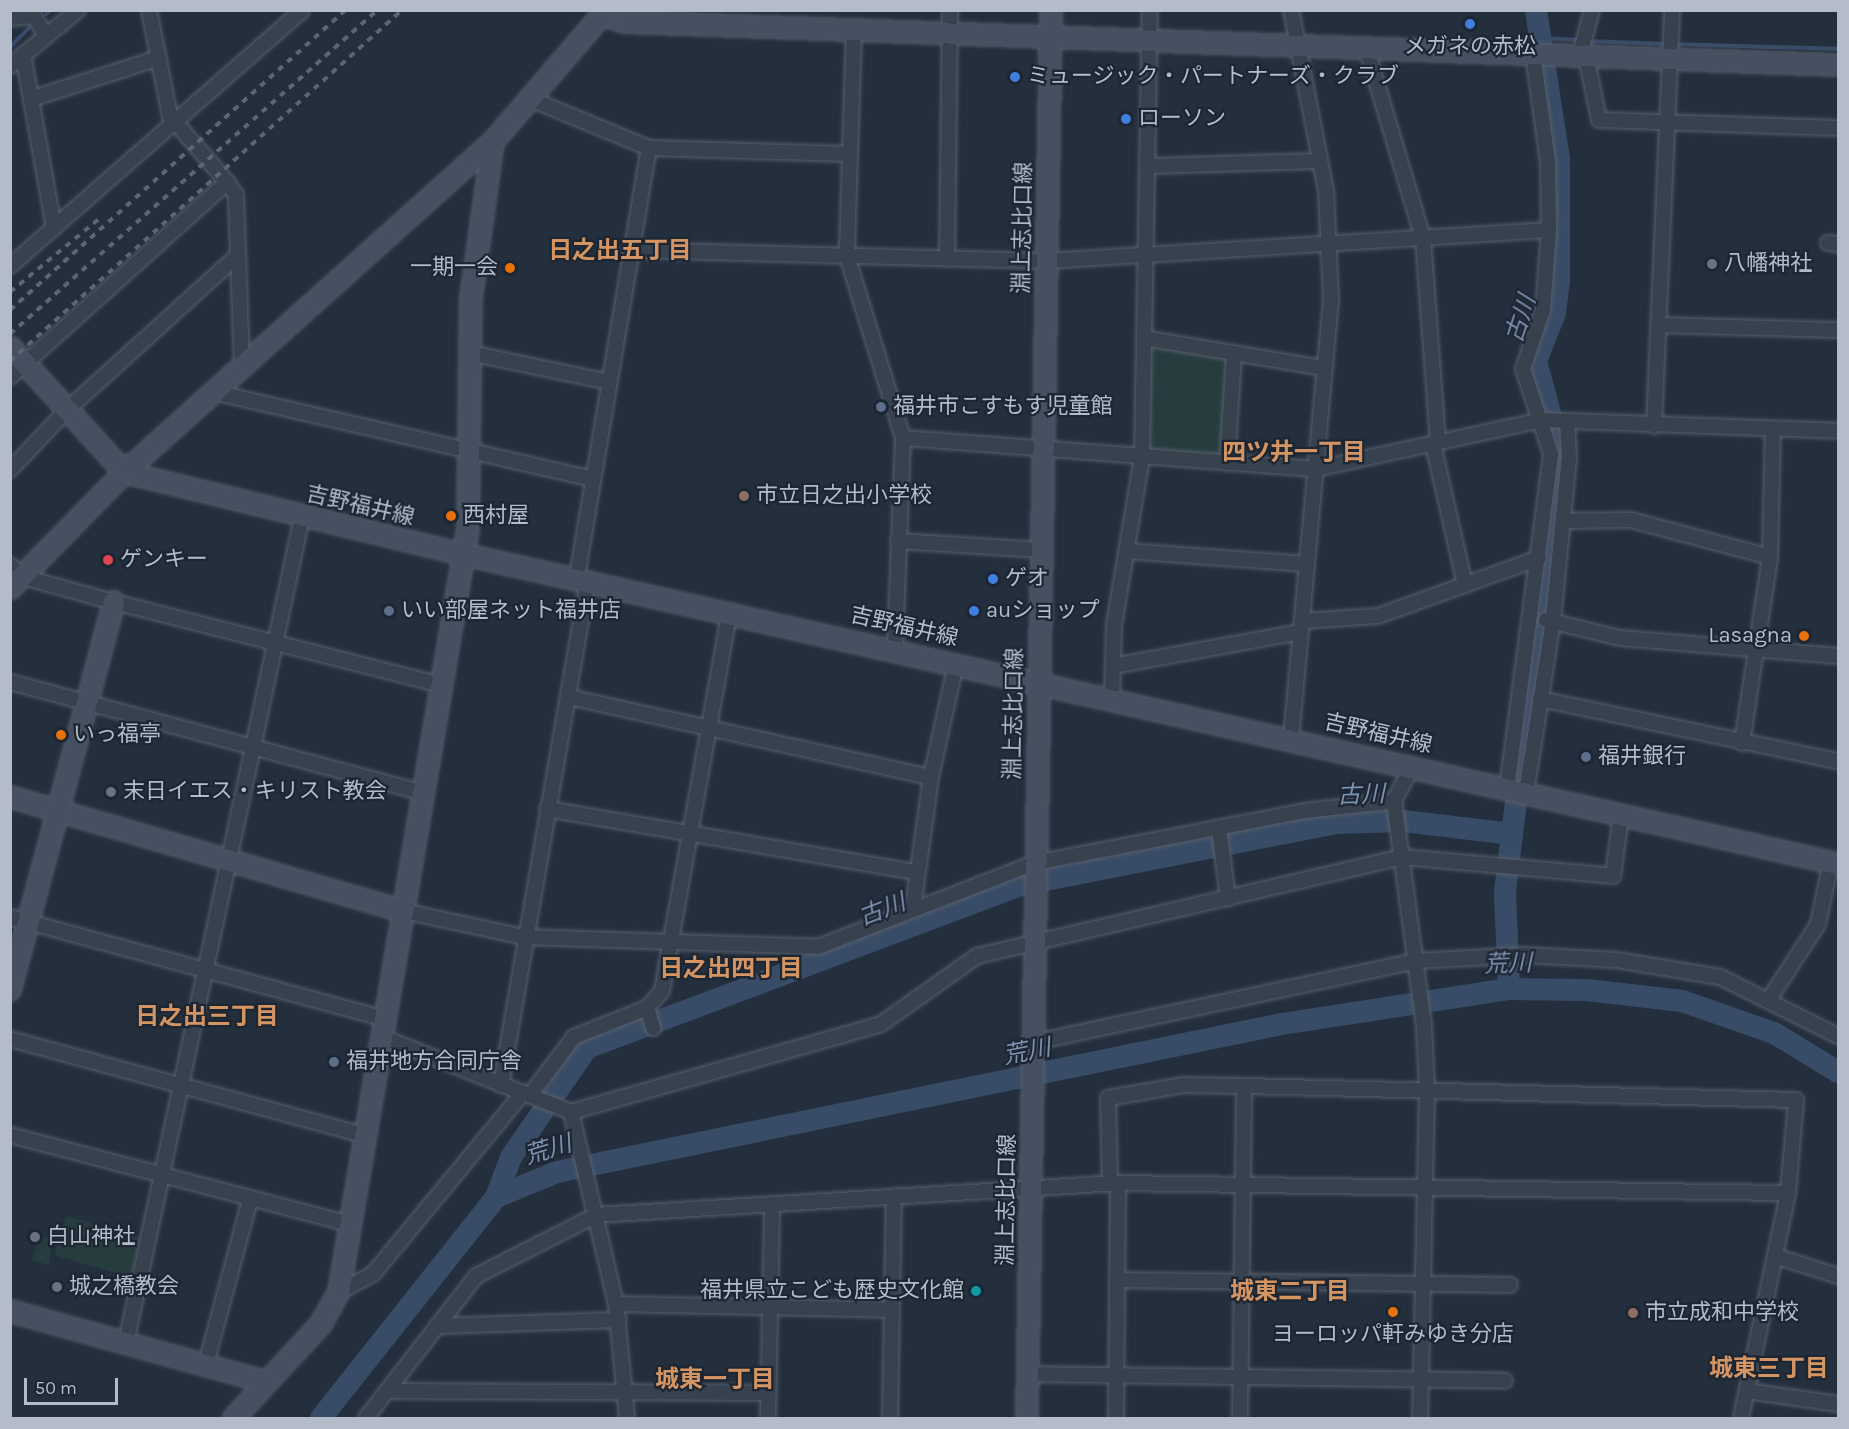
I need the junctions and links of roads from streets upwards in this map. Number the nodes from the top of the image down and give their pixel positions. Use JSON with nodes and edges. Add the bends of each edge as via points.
{"nodes":[{"id":1,"x":78,"y":10,"type":"edge"},
{"id":2,"x":149,"y":10,"type":"edge"},
{"id":3,"x":302,"y":10,"type":"edge"},
{"id":4,"x":950,"y":10,"type":"edge"},
{"id":5,"x":1051,"y":10,"type":"edge"},
{"id":6,"x":1150,"y":10,"type":"edge"},
{"id":7,"x":1291,"y":10,"type":"edge"},
{"id":8,"x":1592,"y":10,"type":"edge"},
{"id":9,"x":1672,"y":10,"type":"edge"},
{"id":10,"x":602,"y":12,"type":"edge"},
{"id":11,"x":38,"y":13,"type":"edge"},
{"id":12,"x":10,"y":18,"type":"edge"},
{"id":13,"x":854,"y":28,"type":"junction"},
{"id":14,"x":950,"y":32,"type":"junction"},
{"id":15,"x":45,"y":34,"type":"junction"},
{"id":16,"x":1050,"y":36,"type":"junction"},
{"id":17,"x":1150,"y":40,"type":"junction"},
{"id":18,"x":1298,"y":45,"type":"junction"},
{"id":19,"x":1366,"y":47,"type":"junction"},
{"id":20,"x":23,"y":54,"type":"junction"},
{"id":21,"x":1533,"y":54,"type":"junction"},
{"id":22,"x":1583,"y":56,"type":"junction"},
{"id":23,"x":159,"y":58,"type":"junction"},
{"id":24,"x":1670,"y":59,"type":"junction"},
{"id":25,"x":1839,"y":65,"type":"edge"},
{"id":26,"x":10,"y":66,"type":"edge"},
{"id":27,"x":31,"y":99,"type":"junction"},
{"id":28,"x":533,"y":100,"type":"junction"},
{"id":29,"x":173,"y":122,"type":"junction"},
{"id":30,"x":1667,"y":122,"type":"junction"},
{"id":31,"x":1839,"y":128,"type":"edge"},
{"id":32,"x":493,"y":142,"type":"junction"},
{"id":33,"x":649,"y":148,"type":"junction"},
{"id":34,"x":848,"y":154,"type":"junction"},
{"id":35,"x":1320,"y":161,"type":"junction"},
{"id":36,"x":1148,"y":166,"type":"junction"},
{"id":37,"x":226,"y":182,"type":"junction"},
{"id":38,"x":54,"y":228,"type":"junction"},
{"id":39,"x":1549,"y":230,"type":"junction"},
{"id":40,"x":1423,"y":238,"type":"junction"},
{"id":41,"x":1330,"y":244,"type":"junction"},
{"id":42,"x":630,"y":250,"type":"junction"},
{"id":43,"x":238,"y":255,"type":"junction"},
{"id":44,"x":1146,"y":255,"type":"junction"},
{"id":45,"x":847,"y":256,"type":"junction"},
{"id":46,"x":947,"y":259,"type":"junction"},
{"id":47,"x":1046,"y":261,"type":"junction"},
{"id":48,"x":10,"y":266,"type":"edge"},
{"id":49,"x":1658,"y":325,"type":"junction"},
{"id":50,"x":1839,"y":330,"type":"edge"},
{"id":51,"x":1144,"y":338,"type":"junction"},
{"id":52,"x":10,"y":347,"type":"edge"},
{"id":53,"x":470,"y":353,"type":"junction"},
{"id":54,"x":1234,"y":354,"type":"junction"},
{"id":55,"x":242,"y":366,"type":"junction"},
{"id":56,"x":1324,"y":368,"type":"junction"},
{"id":57,"x":18,"y":370,"type":"edge"},
{"id":58,"x":609,"y":382,"type":"junction"},
{"id":59,"x":213,"y":392,"type":"junction"},
{"id":60,"x":68,"y":410,"type":"junction"},
{"id":61,"x":1542,"y":420,"type":"junction"},
{"id":62,"x":1567,"y":423,"type":"junction"},
{"id":63,"x":1654,"y":426,"type":"junction"},
{"id":64,"x":1773,"y":429,"type":"junction"},
{"id":65,"x":1839,"y":431,"type":"edge"},
{"id":66,"x":903,"y":438,"type":"junction"},
{"id":67,"x":1436,"y":444,"type":"junction"},
{"id":68,"x":1042,"y":451,"type":"junction"},
{"id":69,"x":469,"y":453,"type":"junction"},
{"id":70,"x":1142,"y":457,"type":"junction"},
{"id":71,"x":1227,"y":463,"type":"junction"},
{"id":72,"x":1315,"y":469,"type":"junction"},
{"id":73,"x":10,"y":470,"type":"edge"},
{"id":74,"x":126,"y":471,"type":"junction"},
{"id":75,"x":593,"y":479,"type":"junction"},
{"id":76,"x":302,"y":517,"type":"junction"},
{"id":77,"x":1563,"y":521,"type":"junction"},
{"id":78,"x":898,"y":541,"type":"junction"},
{"id":79,"x":1041,"y":550,"type":"junction"},
{"id":80,"x":1126,"y":551,"type":"junction"},
{"id":81,"x":462,"y":554,"type":"junction"},
{"id":82,"x":1770,"y":557,"type":"junction"},
{"id":83,"x":1539,"y":558,"type":"junction"},
{"id":84,"x":1307,"y":564,"type":"junction"},
{"id":85,"x":15,"y":577,"type":"edge"},
{"id":86,"x":582,"y":579,"type":"junction"},
{"id":87,"x":1465,"y":585,"type":"junction"},
{"id":88,"x":114,"y":602,"type":"junction"},
{"id":89,"x":730,"y":611,"type":"junction"},
{"id":90,"x":1532,"y":620,"type":"junction"},
{"id":91,"x":1553,"y":620,"type":"junction"},
{"id":92,"x":1301,"y":627,"type":"junction"},
{"id":93,"x":276,"y":643,"type":"junction"},
{"id":94,"x":1759,"y":646,"type":"junction"},
{"id":95,"x":895,"y":649,"type":"junction"},
{"id":96,"x":1839,"y":656,"type":"edge"},
{"id":97,"x":956,"y":663,"type":"junction"},
{"id":98,"x":1113,"y":666,"type":"junction"},
{"id":99,"x":10,"y":682,"type":"edge"},
{"id":100,"x":1040,"y":682,"type":"junction"},
{"id":101,"x":439,"y":684,"type":"junction"},
{"id":102,"x":569,"y":697,"type":"junction"},
{"id":103,"x":1112,"y":698,"type":"junction"},
{"id":104,"x":1540,"y":699,"type":"junction"},
{"id":105,"x":89,"y":703,"type":"junction"},
{"id":106,"x":709,"y":728,"type":"junction"},
{"id":107,"x":1291,"y":739,"type":"junction"},
{"id":108,"x":1742,"y":743,"type":"junction"},
{"id":109,"x":254,"y":747,"type":"junction"},
{"id":110,"x":1839,"y":761,"type":"edge"},
{"id":111,"x":1412,"y":767,"type":"junction"},
{"id":112,"x":932,"y":777,"type":"junction"},
{"id":113,"x":1517,"y":791,"type":"junction"},
{"id":114,"x":421,"y":792,"type":"junction"},
{"id":115,"x":10,"y":797,"type":"edge"},
{"id":116,"x":1395,"y":806,"type":"junction"},
{"id":117,"x":547,"y":809,"type":"junction"},
{"id":118,"x":59,"y":811,"type":"junction"},
{"id":119,"x":1621,"y":815,"type":"junction"},
{"id":120,"x":689,"y":835,"type":"junction"},
{"id":121,"x":1220,"y":837,"type":"junction"},
{"id":122,"x":1402,"y":857,"type":"junction"},
{"id":123,"x":229,"y":861,"type":"junction"},
{"id":124,"x":1835,"y":863,"type":"edge"},
{"id":125,"x":915,"y":872,"type":"junction"},
{"id":126,"x":1035,"y":874,"type":"junction"},
{"id":127,"x":1228,"y":898,"type":"junction"},
{"id":128,"x":913,"y":908,"type":"junction"},
{"id":129,"x":403,"y":911,"type":"junction"},
{"id":130,"x":19,"y":919,"type":"edge"},
{"id":131,"x":524,"y":937,"type":"junction"},
{"id":132,"x":1035,"y":943,"type":"junction"},
{"id":133,"x":670,"y":944,"type":"junction"},
{"id":134,"x":1416,"y":961,"type":"junction"},
{"id":135,"x":206,"y":969,"type":"junction"},
{"id":136,"x":10,"y":990,"type":"edge"},
{"id":137,"x":1770,"y":998,"type":"junction"},
{"id":138,"x":383,"y":1028,"type":"junction"},
{"id":139,"x":1839,"y":1036,"type":"edge"},
{"id":140,"x":10,"y":1039,"type":"edge"},
{"id":141,"x":1035,"y":1042,"type":"junction"},
{"id":142,"x":181,"y":1085,"type":"junction"},
{"id":143,"x":501,"y":1085,"type":"junction"},
{"id":144,"x":1244,"y":1086,"type":"junction"},
{"id":145,"x":1427,"y":1089,"type":"junction"},
{"id":146,"x":530,"y":1095,"type":"junction"},
{"id":147,"x":566,"y":1110,"type":"junction"},
{"id":148,"x":10,"y":1135,"type":"edge"},
{"id":149,"x":366,"y":1136,"type":"junction"},
{"id":150,"x":162,"y":1177,"type":"junction"},
{"id":151,"x":1245,"y":1183,"type":"junction"},
{"id":152,"x":1114,"y":1184,"type":"junction"},
{"id":153,"x":1424,"y":1186,"type":"junction"},
{"id":154,"x":1030,"y":1187,"type":"junction"},
{"id":155,"x":1788,"y":1193,"type":"junction"},
{"id":156,"x":894,"y":1196,"type":"junction"},
{"id":157,"x":250,"y":1200,"type":"junction"},
{"id":158,"x":772,"y":1204,"type":"junction"},
{"id":159,"x":596,"y":1215,"type":"junction"},
{"id":160,"x":352,"y":1225,"type":"junction"},
{"id":161,"x":1774,"y":1256,"type":"junction"},
{"id":162,"x":1839,"y":1276,"type":"edge"},
{"id":163,"x":1117,"y":1280,"type":"junction"},
{"id":164,"x":1243,"y":1282,"type":"junction"},
{"id":165,"x":1422,"y":1284,"type":"junction"},
{"id":166,"x":1510,"y":1285,"type":"dead end"},
{"id":167,"x":339,"y":1292,"type":"junction"},
{"id":168,"x":616,"y":1304,"type":"junction"},
{"id":169,"x":770,"y":1307,"type":"junction"},
{"id":170,"x":892,"y":1310,"type":"junction"},
{"id":171,"x":10,"y":1311,"type":"edge"},
{"id":172,"x":619,"y":1320,"type":"junction"},
{"id":173,"x":439,"y":1326,"type":"junction"},
{"id":174,"x":126,"y":1343,"type":"junction"},
{"id":175,"x":206,"y":1364,"type":"junction"},
{"id":176,"x":1028,"y":1374,"type":"junction"},
{"id":177,"x":1116,"y":1376,"type":"junction"},
{"id":178,"x":1241,"y":1378,"type":"junction"},
{"id":179,"x":1420,"y":1380,"type":"junction"},
{"id":180,"x":1505,"y":1381,"type":"dead end"},
{"id":181,"x":266,"y":1382,"type":"junction"},
{"id":182,"x":625,"y":1390,"type":"junction"},
{"id":183,"x":388,"y":1391,"type":"junction"},
{"id":184,"x":1747,"y":1392,"type":"junction"},
{"id":185,"x":768,"y":1393,"type":"junction"},
{"id":186,"x":1839,"y":1404,"type":"edge"},
{"id":187,"x":234,"y":1419,"type":"edge"},
{"id":188,"x":366,"y":1419,"type":"edge"},
{"id":189,"x":627,"y":1419,"type":"edge"},
{"id":190,"x":768,"y":1419,"type":"edge"},
{"id":191,"x":890,"y":1419,"type":"edge"},
{"id":192,"x":1027,"y":1419,"type":"edge"},
{"id":193,"x":1116,"y":1419,"type":"edge"},
{"id":194,"x":1240,"y":1419,"type":"edge"},
{"id":195,"x":1420,"y":1419,"type":"edge"},
{"id":196,"x":1741,"y":1419,"type":"edge"}],
"edges":[{"from":1,"to":15,"type":"street"},
{"from":2,"to":23,"type":"street"},
{"from":3,"to":29,"type":"street"},
{"from":4,"to":14,"type":"street"},
{"from":5,"to":16,"type":"street","name":"淵上志比口線"},
{"from":6,"to":17,"type":"street"},
{"from":7,"to":18,"type":"street"},
{"from":8,"to":22,"type":"street"},
{"from":9,"to":24,"type":"street"},
{"from":10,"to":13,"type":"street","via":[[624,22]]},
{"from":10,"to":28,"type":"street"},
{"from":11,"to":12,"type":"street"},
{"from":11,"to":15,"type":"street"},
{"from":13,"to":14,"type":"street"},
{"from":13,"to":34,"type":"street"},
{"from":14,"to":16,"type":"street"},
{"from":14,"to":46,"type":"street"},
{"from":15,"to":20,"type":"street"},
{"from":16,"to":17,"type":"street"},
{"from":16,"to":47,"type":"street","name":"淵上志比口線"},
{"from":17,"to":18,"type":"street"},
{"from":17,"to":36,"type":"street"},
{"from":18,"to":19,"type":"street"},
{"from":18,"to":35,"type":"street"},
{"from":19,"to":21,"type":"street"},
{"from":19,"to":40,"type":"street"},
{"from":20,"to":26,"type":"street"},
{"from":20,"to":27,"type":"street"},
{"from":21,"to":22,"type":"street"},
{"from":21,"to":39,"type":"street","via":[[1548,162]]},
{"from":22,"to":24,"type":"street"},
{"from":22,"to":30,"type":"street","via":[[1599,120]]},
{"from":23,"to":27,"type":"street"},
{"from":23,"to":29,"type":"street"},
{"from":24,"to":25,"type":"street"},
{"from":24,"to":30,"type":"street"},
{"from":27,"to":38,"type":"street"},
{"from":28,"to":32,"type":"street"},
{"from":28,"to":33,"type":"street"},
{"from":29,"to":37,"type":"street"},
{"from":29,"to":38,"type":"street"},
{"from":30,"to":31,"type":"street"},
{"from":30,"to":49,"type":"street"},
{"from":32,"to":53,"type":"street","via":[[471,298]]},
{"from":32,"to":55,"type":"street"},
{"from":33,"to":34,"type":"street"},
{"from":33,"to":42,"type":"street"},
{"from":34,"to":45,"type":"street"},
{"from":35,"to":36,"type":"street"},
{"from":35,"to":41,"type":"street"},
{"from":36,"to":44,"type":"street"},
{"from":37,"to":43,"type":"street","via":[[236,195]]},
{"from":37,"to":57,"type":"street"},
{"from":38,"to":48,"type":"street"},
{"from":39,"to":40,"type":"street"},
{"from":39,"to":61,"type":"street","via":[[1542,310],[1523,369]]},
{"from":40,"to":41,"type":"street"},
{"from":40,"to":67,"type":"street"},
{"from":41,"to":44,"type":"street"},
{"from":41,"to":56,"type":"street"},
{"from":42,"to":45,"type":"street"},
{"from":42,"to":58,"type":"street"},
{"from":43,"to":55,"type":"street"},
{"from":43,"to":60,"type":"street"},
{"from":44,"to":47,"type":"street"},
{"from":44,"to":51,"type":"street"},
{"from":45,"to":46,"type":"street"},
{"from":45,"to":66,"type":"street"},
{"from":46,"to":47,"type":"street"},
{"from":47,"to":68,"type":"street","name":"淵上志比口線"},
{"from":49,"to":50,"type":"street"},
{"from":49,"to":63,"type":"street"},
{"from":51,"to":54,"type":"street"},
{"from":51,"to":70,"type":"street"},
{"from":52,"to":57,"type":"street"},
{"from":53,"to":58,"type":"street"},
{"from":53,"to":69,"type":"street"},
{"from":54,"to":56,"type":"street"},
{"from":54,"to":71,"type":"street"},
{"from":55,"to":59,"type":"street"},
{"from":56,"to":72,"type":"street"},
{"from":57,"to":60,"type":"street"},
{"from":58,"to":75,"type":"street"},
{"from":59,"to":69,"type":"street"},
{"from":59,"to":74,"type":"street"},
{"from":60,"to":73,"type":"street"},
{"from":60,"to":74,"type":"street"},
{"from":61,"to":62,"type":"street"},
{"from":61,"to":67,"type":"street"},
{"from":61,"to":83,"type":"street","via":[[1551,454]]},
{"from":62,"to":63,"type":"street"},
{"from":62,"to":77,"type":"street"},
{"from":63,"to":64,"type":"street"},
{"from":64,"to":65,"type":"street"},
{"from":64,"to":82,"type":"street"},
{"from":66,"to":68,"type":"street"},
{"from":66,"to":78,"type":"street"},
{"from":67,"to":72,"type":"street"},
{"from":67,"to":87,"type":"street"},
{"from":68,"to":70,"type":"street"},
{"from":68,"to":79,"type":"street","name":"淵上志比口線"},
{"from":69,"to":75,"type":"street"},
{"from":69,"to":81,"type":"street","via":[[468,529]]},
{"from":70,"to":71,"type":"street"},
{"from":70,"to":80,"type":"street"},
{"from":71,"to":72,"type":"street"},
{"from":72,"to":84,"type":"street"},
{"from":74,"to":76,"type":"street","name":"吉野福井線"},
{"from":74,"to":85,"type":"street"},
{"from":75,"to":86,"type":"street"},
{"from":76,"to":81,"type":"street","name":"吉野福井線"},
{"from":76,"to":93,"type":"street"},
{"from":77,"to":82,"type":"street","via":[[1631,520]]},
{"from":77,"to":91,"type":"street"},
{"from":78,"to":79,"type":"street"},
{"from":78,"to":95,"type":"street"},
{"from":79,"to":100,"type":"street","name":"淵上志比口線"},
{"from":80,"to":84,"type":"street"},
{"from":80,"to":98,"type":"street"},
{"from":81,"to":86,"type":"street","name":"吉野福井線"},
{"from":81,"to":101,"type":"street"},
{"from":82,"to":94,"type":"street"},
{"from":83,"to":87,"type":"street"},
{"from":83,"to":90,"type":"street"},
{"from":84,"to":92,"type":"street"},
{"from":85,"to":88,"type":"street"},
{"from":86,"to":89,"type":"street","name":"吉野福井線"},
{"from":86,"to":102,"type":"street"},
{"from":87,"to":92,"type":"street","via":[[1378,616]]},
{"from":88,"to":93,"type":"street"},
{"from":88,"to":105,"type":"street"},
{"from":89,"to":95,"type":"street","name":"吉野福井線"},
{"from":89,"to":106,"type":"street"},
{"from":90,"to":91,"type":"street"},
{"from":90,"to":113,"type":"street"},
{"from":91,"to":94,"type":"street","via":[[1620,638]]},
{"from":91,"to":104,"type":"street"},
{"from":92,"to":98,"type":"street"},
{"from":92,"to":107,"type":"street"},
{"from":93,"to":101,"type":"street"},
{"from":93,"to":109,"type":"street"},
{"from":94,"to":96,"type":"street"},
{"from":94,"to":108,"type":"street"},
{"from":95,"to":97,"type":"street","name":"吉野福井線"},
{"from":97,"to":100,"type":"street","name":"吉野福井線"},
{"from":97,"to":112,"type":"street"},
{"from":98,"to":103,"type":"street"},
{"from":99,"to":105,"type":"street"},
{"from":100,"to":103,"type":"street","name":"吉野福井線"},
{"from":100,"to":126,"type":"street","name":"淵上志比口線"},
{"from":101,"to":114,"type":"street"},
{"from":102,"to":106,"type":"street"},
{"from":102,"to":117,"type":"street"},
{"from":103,"to":107,"type":"street","name":"吉野福井線"},
{"from":104,"to":108,"type":"street"},
{"from":104,"to":113,"type":"street"},
{"from":105,"to":109,"type":"street"},
{"from":105,"to":118,"type":"street"},
{"from":106,"to":112,"type":"street"},
{"from":106,"to":120,"type":"street"},
{"from":107,"to":111,"type":"street","name":"吉野福井線"},
{"from":108,"to":110,"type":"street"},
{"from":109,"to":114,"type":"street"},
{"from":109,"to":123,"type":"street"},
{"from":111,"to":113,"type":"street","name":"吉野福井線"},
{"from":111,"to":116,"type":"street"},
{"from":112,"to":125,"type":"street"},
{"from":113,"to":119,"type":"street","name":"吉野福井線"},
{"from":114,"to":129,"type":"street"},
{"from":115,"to":118,"type":"street"},
{"from":116,"to":121,"type":"street"},
{"from":116,"to":122,"type":"street"},
{"from":117,"to":120,"type":"street"},
{"from":117,"to":131,"type":"street"},
{"from":118,"to":123,"type":"street"},
{"from":118,"to":130,"type":"street"},
{"from":119,"to":122,"type":"street","via":[[1613,876]]},
{"from":119,"to":124,"type":"street","name":"吉野福井線"},
{"from":120,"to":125,"type":"street"},
{"from":120,"to":133,"type":"street"},
{"from":121,"to":126,"type":"street"},
{"from":121,"to":127,"type":"street"},
{"from":122,"to":127,"type":"street"},
{"from":122,"to":134,"type":"street"},
{"from":123,"to":129,"type":"street"},
{"from":123,"to":135,"type":"street"},
{"from":124,"to":137,"type":"street","via":[[1818,924]]},
{"from":125,"to":128,"type":"street"},
{"from":126,"to":128,"type":"street"},
{"from":126,"to":132,"type":"street","name":"淵上志比口線"},
{"from":127,"to":132,"type":"street"},
{"from":128,"to":133,"type":"street","via":[[818,947]]},
{"from":129,"to":131,"type":"street"},
{"from":129,"to":138,"type":"street"},
{"from":130,"to":135,"type":"street"},
{"from":130,"to":136,"type":"street"},
{"from":131,"to":133,"type":"street"},
{"from":131,"to":143,"type":"street"},
{"from":132,"to":141,"type":"street","name":"淵上志比口線"},
{"from":132,"to":147,"type":"street","via":[[977,956],[881,1024]]},
{"from":133,"to":146,"type":"street","via":[[662,991],[650,1017],[574,1037]]},
{"from":134,"to":137,"type":"street","via":[[1524,955],[1617,960],[1699,972]]},
{"from":134,"to":141,"type":"street"},
{"from":134,"to":145,"type":"street"},
{"from":135,"to":138,"type":"street"},
{"from":135,"to":142,"type":"street"},
{"from":137,"to":139,"type":"street"},
{"from":138,"to":143,"type":"street"},
{"from":138,"to":149,"type":"street"},
{"from":140,"to":142,"type":"street"},
{"from":141,"to":154,"type":"street","name":"淵上志比口線"},
{"from":142,"to":149,"type":"street"},
{"from":142,"to":150,"type":"street"},
{"from":143,"to":146,"type":"street"},
{"from":144,"to":145,"type":"street"},
{"from":144,"to":151,"type":"street"},
{"from":144,"to":152,"type":"street","via":[[1183,1084],[1108,1098]]},
{"from":145,"to":153,"type":"street"},
{"from":145,"to":155,"type":"street","via":[[1796,1100]]},
{"from":146,"to":147,"type":"street"},
{"from":146,"to":167,"type":"street","via":[[373,1274]]},
{"from":147,"to":159,"type":"street","via":[[580,1137]]},
{"from":148,"to":150,"type":"street"},
{"from":149,"to":160,"type":"street"},
{"from":150,"to":157,"type":"street"},
{"from":150,"to":174,"type":"street"},
{"from":151,"to":152,"type":"street"},
{"from":151,"to":153,"type":"street"},
{"from":151,"to":164,"type":"street"},
{"from":152,"to":154,"type":"street"},
{"from":152,"to":163,"type":"street"},
{"from":153,"to":155,"type":"street"},
{"from":153,"to":165,"type":"street"},
{"from":154,"to":156,"type":"street"},
{"from":154,"to":176,"type":"street","name":"淵上志比口線"},
{"from":155,"to":161,"type":"street"},
{"from":156,"to":158,"type":"street"},
{"from":156,"to":170,"type":"street"},
{"from":157,"to":160,"type":"street"},
{"from":157,"to":175,"type":"street"},
{"from":158,"to":159,"type":"street"},
{"from":158,"to":169,"type":"street"},
{"from":159,"to":168,"type":"street"},
{"from":159,"to":173,"type":"street","via":[[476,1276]]},
{"from":160,"to":167,"type":"street"},
{"from":161,"to":162,"type":"street"},
{"from":161,"to":184,"type":"street"},
{"from":163,"to":164,"type":"street"},
{"from":163,"to":177,"type":"street"},
{"from":164,"to":165,"type":"street"},
{"from":164,"to":178,"type":"street"},
{"from":165,"to":166,"type":"street"},
{"from":165,"to":179,"type":"street"},
{"from":167,"to":181,"type":"street","via":[[321,1324]]},
{"from":168,"to":169,"type":"street"},
{"from":168,"to":172,"type":"street"},
{"from":169,"to":170,"type":"street"},
{"from":169,"to":185,"type":"street"},
{"from":170,"to":191,"type":"street"},
{"from":171,"to":174,"type":"street"},
{"from":172,"to":173,"type":"street"},
{"from":172,"to":182,"type":"street"},
{"from":173,"to":183,"type":"street"},
{"from":174,"to":175,"type":"street"},
{"from":175,"to":181,"type":"street"},
{"from":176,"to":177,"type":"street"},
{"from":176,"to":192,"type":"street","name":"淵上志比口線"},
{"from":177,"to":178,"type":"street"},
{"from":177,"to":193,"type":"street"},
{"from":178,"to":179,"type":"street"},
{"from":178,"to":194,"type":"street"},
{"from":179,"to":180,"type":"street"},
{"from":179,"to":195,"type":"street"},
{"from":181,"to":187,"type":"street"},
{"from":182,"to":183,"type":"street"},
{"from":182,"to":185,"type":"street"},
{"from":182,"to":189,"type":"street"},
{"from":183,"to":188,"type":"street"},
{"from":184,"to":186,"type":"street"},
{"from":184,"to":196,"type":"street"},
{"from":185,"to":190,"type":"street"}]}
